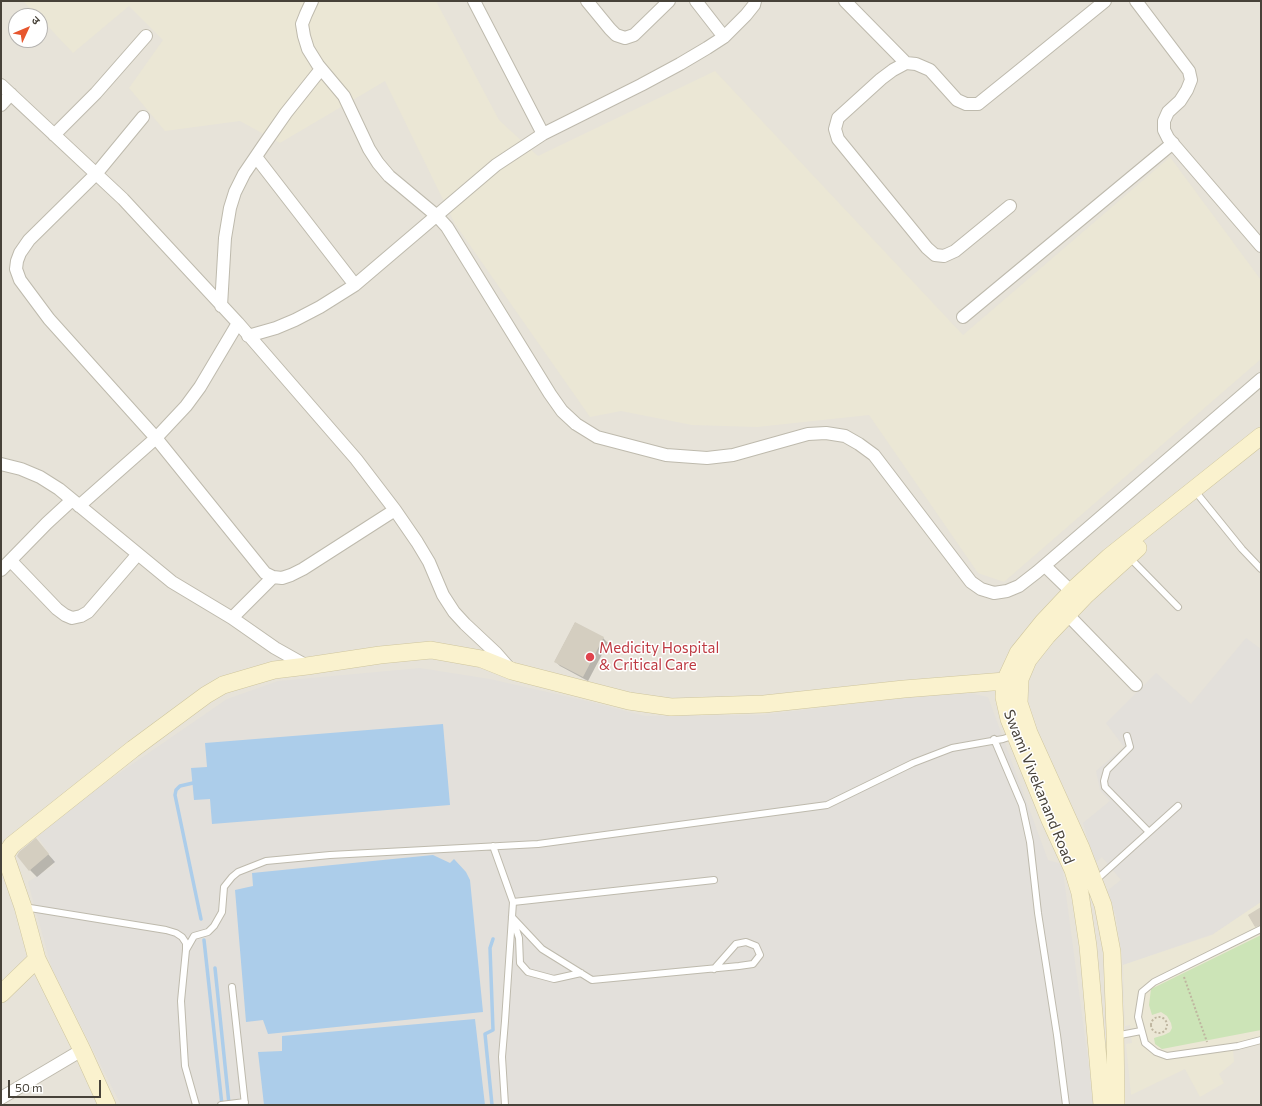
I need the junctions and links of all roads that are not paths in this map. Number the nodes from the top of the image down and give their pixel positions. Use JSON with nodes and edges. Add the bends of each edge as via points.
{"nodes":[{"id":1,"x":312,"y":1,"type":"edge"},
{"id":2,"x":474,"y":1,"type":"edge"},
{"id":3,"x":587,"y":1,"type":"edge"},
{"id":4,"x":669,"y":1,"type":"edge"},
{"id":5,"x":696,"y":1,"type":"edge"},
{"id":6,"x":755,"y":1,"type":"edge"},
{"id":7,"x":845,"y":1,"type":"edge"},
{"id":8,"x":1105,"y":1,"type":"edge"},
{"id":9,"x":1136,"y":1,"type":"edge"},
{"id":10,"x":146,"y":36,"type":"dead end"},
{"id":11,"x":724,"y":36,"type":"junction"},
{"id":12,"x":906,"y":63,"type":"junction"},
{"id":13,"x":322,"y":69,"type":"junction"},
{"id":14,"x":1,"y":85,"type":"edge"},
{"id":15,"x":11,"y":94,"type":"junction"},
{"id":16,"x":1,"y":105,"type":"edge"},
{"id":17,"x":143,"y":117,"type":"dead end"},
{"id":18,"x":543,"y":134,"type":"junction"},
{"id":19,"x":54,"y":135,"type":"junction"},
{"id":20,"x":1173,"y":143,"type":"junction"},
{"id":21,"x":256,"y":157,"type":"junction"},
{"id":22,"x":96,"y":174,"type":"junction"},
{"id":23,"x":1010,"y":206,"type":"dead end"},
{"id":24,"x":437,"y":216,"type":"junction"},
{"id":25,"x":1261,"y":246,"type":"edge"},
{"id":26,"x":355,"y":285,"type":"junction"},
{"id":27,"x":221,"y":306,"type":"junction"},
{"id":28,"x":963,"y":317,"type":"dead end"},
{"id":29,"x":238,"y":323,"type":"junction"},
{"id":30,"x":248,"y":336,"type":"junction"},
{"id":31,"x":1261,"y":379,"type":"edge"},
{"id":32,"x":1261,"y":436,"type":"edge"},
{"id":33,"x":156,"y":438,"type":"junction"},
{"id":34,"x":1261,"y":450,"type":"edge"},
{"id":35,"x":1,"y":464,"type":"edge"},
{"id":36,"x":1198,"y":494,"type":"junction"},
{"id":37,"x":75,"y":503,"type":"junction"},
{"id":38,"x":395,"y":510,"type":"junction"},
{"id":39,"x":1125,"y":552,"type":"junction"},
{"id":40,"x":138,"y":554,"type":"junction"},
{"id":41,"x":10,"y":560,"type":"junction"},
{"id":42,"x":1045,"y":566,"type":"junction"},
{"id":43,"x":1261,"y":569,"type":"edge"},
{"id":44,"x":1,"y":570,"type":"edge"},
{"id":45,"x":273,"y":577,"type":"junction"},
{"id":46,"x":1076,"y":596,"type":"junction"},
{"id":47,"x":1178,"y":607,"type":"dead end"},
{"id":48,"x":1067,"y":614,"type":"junction"},
{"id":49,"x":232,"y":618,"type":"junction"},
{"id":50,"x":307,"y":666,"type":"junction"},
{"id":51,"x":512,"y":671,"type":"junction"},
{"id":52,"x":1005,"y":681,"type":"junction"},
{"id":53,"x":1136,"y":685,"type":"dead end"},
{"id":54,"x":1015,"y":735,"type":"junction"},
{"id":55,"x":1127,"y":736,"type":"dead end"},
{"id":56,"x":994,"y":739,"type":"junction"},
{"id":57,"x":1178,"y":806,"type":"dead end"},
{"id":58,"x":1149,"y":832,"type":"junction"},
{"id":59,"x":493,"y":846,"type":"junction"},
{"id":60,"x":3,"y":854,"type":"edge"},
{"id":61,"x":714,"y":880,"type":"dead end"},
{"id":62,"x":1095,"y":881,"type":"junction"},
{"id":63,"x":513,"y":902,"type":"junction"},
{"id":64,"x":22,"y":907,"type":"junction"},
{"id":65,"x":512,"y":916,"type":"junction"},
{"id":66,"x":1261,"y":929,"type":"edge"},
{"id":67,"x":186,"y":950,"type":"junction"},
{"id":68,"x":37,"y":959,"type":"junction"},
{"id":69,"x":714,"y":968,"type":"junction"},
{"id":70,"x":581,"y":973,"type":"junction"},
{"id":71,"x":232,"y":988,"type":"dead end"},
{"id":72,"x":1,"y":994,"type":"edge"},
{"id":73,"x":1141,"y":1031,"type":"junction"},
{"id":74,"x":1115,"y":1036,"type":"junction"},
{"id":75,"x":1261,"y":1040,"type":"edge"},
{"id":76,"x":82,"y":1050,"type":"junction"},
{"id":77,"x":1,"y":1098,"type":"edge"},
{"id":78,"x":245,"y":1103,"type":"edge"},
{"id":79,"x":107,"y":1105,"type":"edge"},
{"id":80,"x":196,"y":1105,"type":"edge"},
{"id":81,"x":221,"y":1105,"type":"edge"},
{"id":82,"x":505,"y":1105,"type":"edge"},
{"id":83,"x":1066,"y":1105,"type":"edge"},
{"id":84,"x":1102,"y":1105,"type":"edge"},
{"id":85,"x":1116,"y":1105,"type":"edge"}],
"edges":[{"from":1,"to":13,"type":"street","via":[[302,24],[308,49]]},
{"from":2,"to":18,"type":"street"},
{"from":3,"to":4,"type":"street","via":[[616,35],[625,38],[634,35]]},
{"from":5,"to":11,"type":"street"},
{"from":6,"to":11,"type":"street","via":[[746,15]]},
{"from":7,"to":12,"type":"street"},
{"from":8,"to":12,"type":"street","via":[[978,104],[966,104],[957,100],[930,70]]},
{"from":9,"to":20,"type":"street","via":[[1189,71],[1191,80],[1187,90],[1168,112],[1164,121],[1164,130]]},
{"from":10,"to":19,"type":"street","via":[[96,93]]},
{"from":11,"to":18,"type":"street","via":[[680,64]]},
{"from":12,"to":23,"type":"street","via":[[881,79],[838,118],[835,129],[838,139],[935,255],[944,256],[956,251]]},
{"from":13,"to":21,"type":"street","via":[[286,113]]},
{"from":13,"to":24,"type":"street","via":[[344,96],[378,163],[389,176]]},
{"from":14,"to":15,"type":"street"},
{"from":15,"to":16,"type":"street"},
{"from":15,"to":19,"type":"street"},
{"from":17,"to":22,"type":"street"},
{"from":18,"to":24,"type":"street","via":[[496,165]]},
{"from":19,"to":22,"type":"street"},
{"from":20,"to":25,"type":"street"},
{"from":20,"to":28,"type":"street"},
{"from":21,"to":26,"type":"street"},
{"from":21,"to":27,"type":"street","via":[[244,174],[230,208],[225,238]]},
{"from":22,"to":27,"type":"street","via":[[123,199]]},
{"from":22,"to":33,"type":"street","via":[[30,240],[20,253],[16,270],[20,280],[49,319]]},
{"from":24,"to":26,"type":"street"},
{"from":24,"to":42,"type":"street","via":[[458,243],[562,411],[576,424],[597,437],[666,455],[707,458],[734,455],[808,434],[845,436],[874,455],[971,582],[981,589],[994,593],[1007,592]]},
{"from":26,"to":30,"type":"street","via":[[295,320]]},
{"from":27,"to":29,"type":"street"},
{"from":29,"to":30,"type":"street"},
{"from":29,"to":33,"type":"street","via":[[200,387]]},
{"from":30,"to":38,"type":"street","via":[[356,459]]},
{"from":31,"to":42,"type":"street"},
{"from":32,"to":36,"type":"street","name":"Swami Vivekanand Road"},
{"from":33,"to":37,"type":"street"},
{"from":33,"to":45,"type":"street","via":[[257,564]]},
{"from":34,"to":36,"type":"street","name":"Swami Vivekanand Road"},
{"from":35,"to":37,"type":"street","via":[[40,477]]},
{"from":36,"to":39,"type":"street","name":"Swami Vivekanand Road","via":[[1154,534]]},
{"from":36,"to":43,"type":"lane"},
{"from":37,"to":40,"type":"street"},
{"from":37,"to":41,"type":"street","via":[[47,523]]},
{"from":38,"to":45,"type":"street","via":[[303,569],[282,578]]},
{"from":38,"to":51,"type":"street","via":[[429,562],[443,595],[454,612]]},
{"from":39,"to":46,"type":"street","name":"Swami Vivekanand Road"},
{"from":39,"to":47,"type":"lane"},
{"from":40,"to":41,"type":"street","via":[[88,612],[72,618],[57,609]]},
{"from":40,"to":49,"type":"street","via":[[172,582]]},
{"from":41,"to":44,"type":"street"},
{"from":42,"to":46,"type":"street"},
{"from":45,"to":49,"type":"street"},
{"from":46,"to":48,"type":"street","name":"Swami Vivekanand Road"},
{"from":46,"to":52,"type":"street","name":"Swami Vivekanand Road","via":[[1043,622],[1018,653]]},
{"from":48,"to":53,"type":"street"},
{"from":48,"to":62,"type":"street","name":"Swami Vivekanand Road","via":[[1028,660],[1020,679],[1019,702],[1029,733]]},
{"from":49,"to":50,"type":"street","via":[[275,648]]},
{"from":50,"to":51,"type":"street","via":[[431,650],[482,659]]},
{"from":50,"to":60,"type":"street","via":[[258,674],[223,685],[206,695],[133,749]]},
{"from":51,"to":52,"type":"street","via":[[629,701],[671,707],[764,704]]},
{"from":52,"to":54,"type":"street","name":"Swami Vivekanand Road","via":[[1004,697]]},
{"from":54,"to":56,"type":"lane"},
{"from":54,"to":84,"type":"street","name":"Swami Vivekanand Road","via":[[1073,870],[1080,893],[1088,946]]},
{"from":55,"to":58,"type":"lane","via":[[1130,747],[1107,770],[1105,787]]},
{"from":56,"to":59,"type":"lane","via":[[952,748],[913,763],[827,805],[538,844]]},
{"from":56,"to":83,"type":"lane","via":[[1022,804],[1030,842]]},
{"from":57,"to":58,"type":"lane"},
{"from":58,"to":62,"type":"lane"},
{"from":59,"to":63,"type":"lane"},
{"from":59,"to":67,"type":"lane","via":[[266,861],[232,877],[224,887],[222,912],[214,926],[208,932],[194,936]]},
{"from":60,"to":64,"type":"street"},
{"from":61,"to":63,"type":"lane"},
{"from":62,"to":74,"type":"street","via":[[1112,952]]},
{"from":63,"to":65,"type":"lane"},
{"from":64,"to":67,"type":"lane","via":[[166,930],[182,937],[186,943]]},
{"from":64,"to":68,"type":"street"},
{"from":65,"to":70,"type":"lane","via":[[542,949]]},
{"from":65,"to":70,"type":"lane","via":[[519,938],[520,963],[528,972],[554,979]]},
{"from":65,"to":82,"type":"lane","via":[[502,1058]]},
{"from":66,"to":73,"type":"lane","via":[[1180,968],[1154,982],[1142,992],[1138,1017]]},
{"from":67,"to":80,"type":"lane","via":[[181,1001],[182,1031],[185,1066]]},
{"from":68,"to":72,"type":"street"},
{"from":68,"to":76,"type":"street"},
{"from":69,"to":69,"type":"lane","via":[[753,964],[760,955],[756,946],[746,942],[736,944]]},
{"from":69,"to":70,"type":"lane","via":[[592,980]]},
{"from":71,"to":78,"type":"lane"},
{"from":73,"to":74,"type":"lane"},
{"from":73,"to":75,"type":"lane","via":[[1145,1043],[1156,1052],[1167,1056],[1238,1046]]},
{"from":74,"to":85,"type":"street"},
{"from":76,"to":77,"type":"street"},
{"from":76,"to":79,"type":"street"},
{"from":78,"to":81,"type":"lane"}]}
